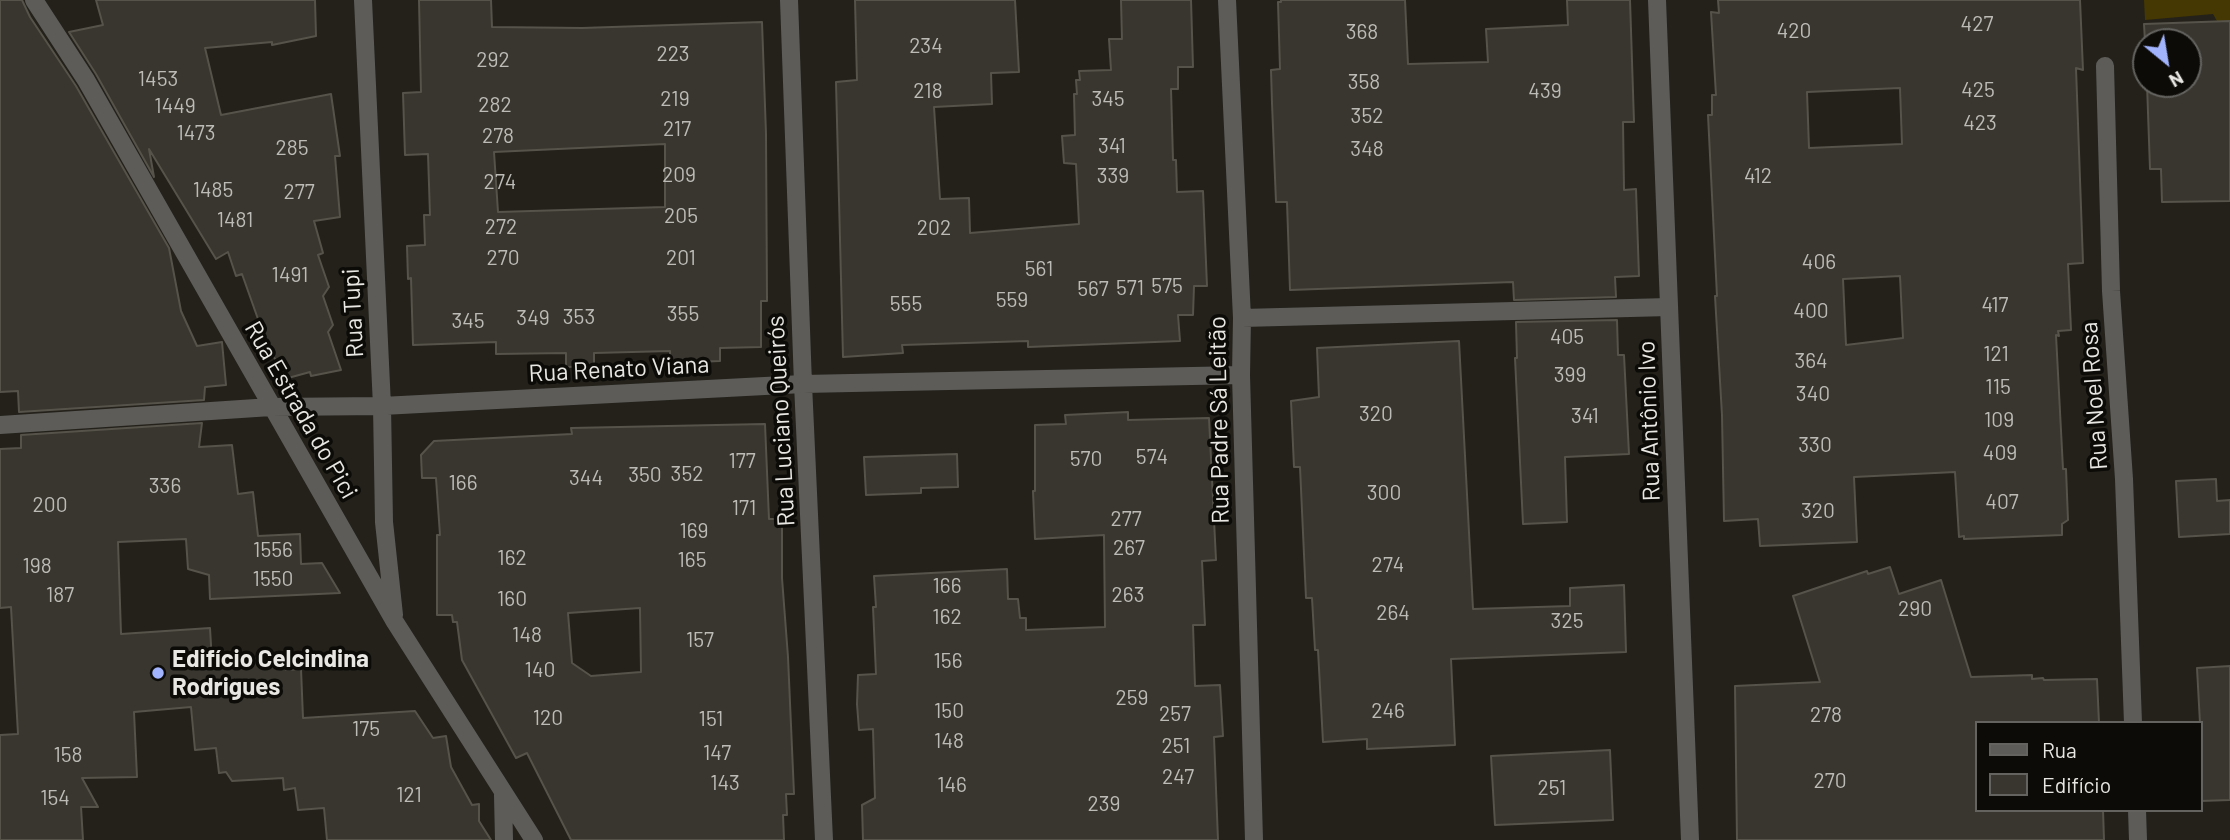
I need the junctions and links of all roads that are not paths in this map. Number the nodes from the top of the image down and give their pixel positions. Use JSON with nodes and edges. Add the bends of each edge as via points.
{"nodes":[{"id":1,"x":34,"y":0,"type":"edge"},
{"id":2,"x":363,"y":0,"type":"edge"},
{"id":3,"x":789,"y":0,"type":"edge"},
{"id":4,"x":1227,"y":0,"type":"edge"},
{"id":5,"x":1657,"y":0,"type":"edge"},
{"id":6,"x":2105,"y":66,"type":"dead end"},
{"id":7,"x":1669,"y":307,"type":"junction"},
{"id":8,"x":1242,"y":318,"type":"junction"},
{"id":9,"x":1241,"y":374,"type":"junction"},
{"id":10,"x":803,"y":384,"type":"junction"},
{"id":11,"x":382,"y":406,"type":"junction"},
{"id":12,"x":271,"y":407,"type":"junction"},
{"id":13,"x":0,"y":425,"type":"edge"},
{"id":14,"x":395,"y":622,"type":"junction"},
{"id":15,"x":2133,"y":721,"type":"edge"},
{"id":16,"x":502,"y":792,"type":"junction"},
{"id":17,"x":2137,"y":812,"type":"edge"},
{"id":18,"x":504,"y":840,"type":"edge"},
{"id":19,"x":534,"y":840,"type":"edge"},
{"id":20,"x":824,"y":840,"type":"edge"},
{"id":21,"x":1254,"y":840,"type":"edge"},
{"id":22,"x":1690,"y":840,"type":"edge"},
{"id":23,"x":2138,"y":840,"type":"edge"}],
"edges":[{"from":1,"to":12,"type":"street","name":"Rua Estrada do Pici","via":[[86,80]]},
{"from":2,"to":11,"type":"street","name":"Rua Tupi"},
{"from":3,"to":10,"type":"street","name":"Rua Luciano Queirós"},
{"from":4,"to":8,"type":"street","name":"Rua Padre Sá Leitão"},
{"from":5,"to":7,"type":"street","name":"Rua Antônio Ivo"},
{"from":6,"to":15,"type":"street","name":"Rua Noel Rosa","via":[[2111,291]]},
{"from":7,"to":8,"type":"street"},
{"from":7,"to":22,"type":"street","name":"Rua Antônio Ivo"},
{"from":8,"to":9,"type":"street","name":"Rua Padre Sá Leitão"},
{"from":9,"to":10,"type":"street","name":"Rua Renato Viana"},
{"from":9,"to":21,"type":"street","name":"Rua Padre Sá Leitão"},
{"from":10,"to":11,"type":"street","name":"Rua Renato Viana"},
{"from":10,"to":20,"type":"street","name":"Rua Luciano Queirós"},
{"from":11,"to":12,"type":"street","name":"Rua Renato Viana"},
{"from":11,"to":14,"type":"street","name":"Rua Tupi","via":[[384,522]]},
{"from":12,"to":13,"type":"street","name":"Rua Renato Viana"},
{"from":12,"to":14,"type":"street","name":"Rua Estrada do Pici"},
{"from":14,"to":16,"type":"street","name":"Rua Estrada do Pici"},
{"from":16,"to":18,"type":"street"},
{"from":16,"to":19,"type":"street","name":"Rua Estrada do Pici"},
{"from":17,"to":23,"type":"street"}]}
